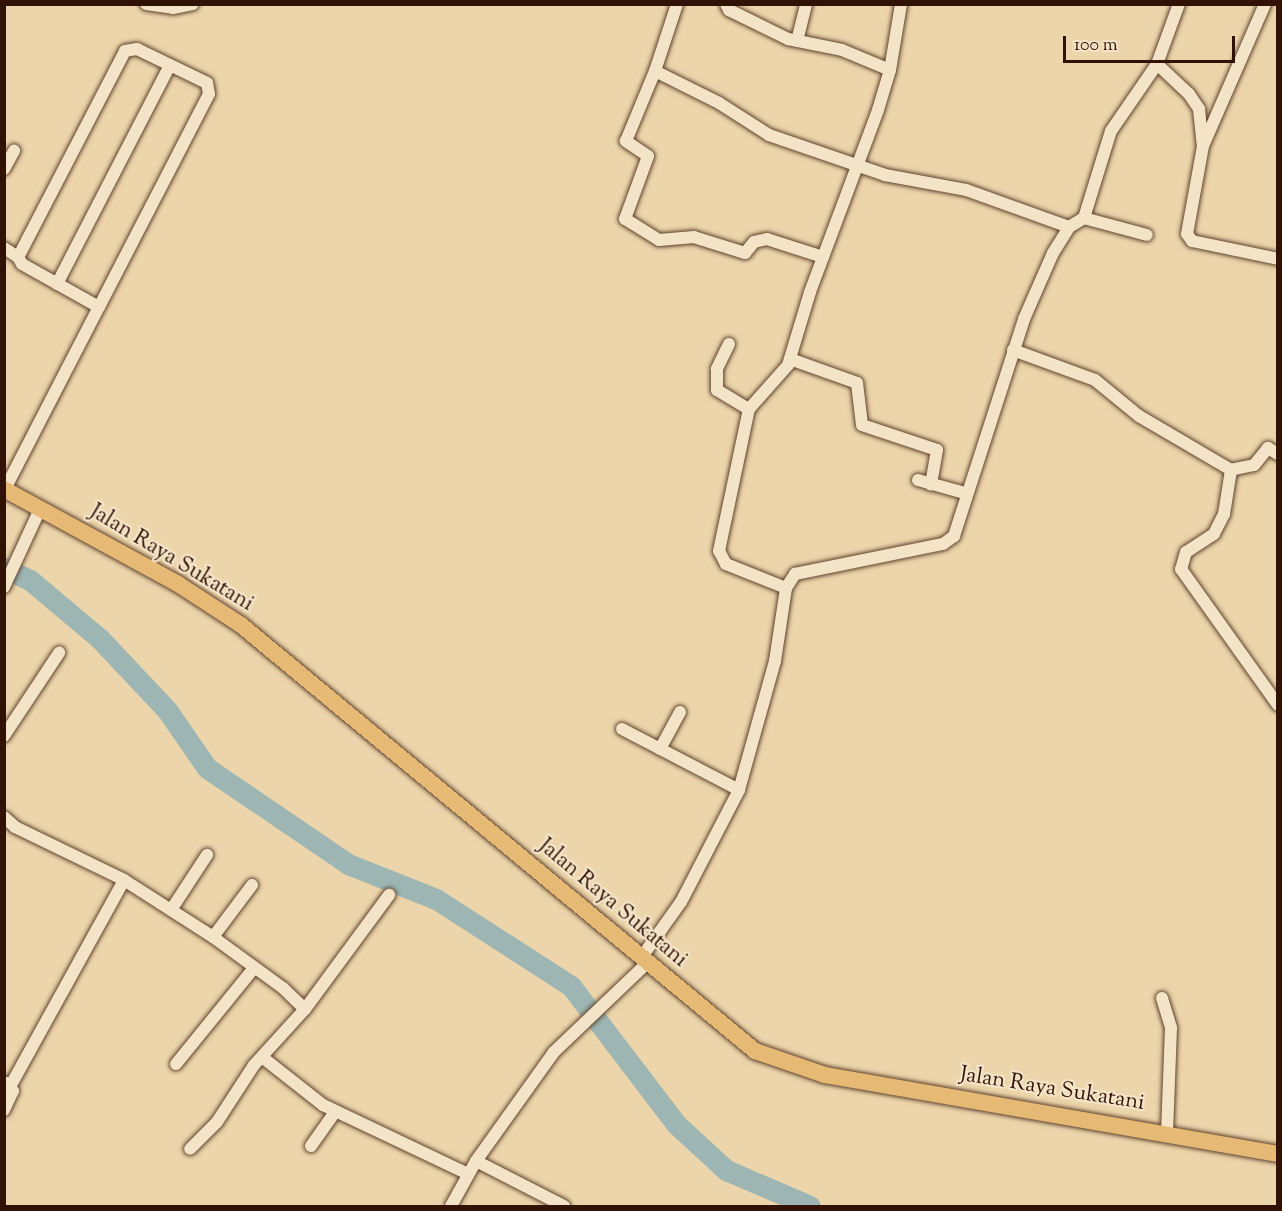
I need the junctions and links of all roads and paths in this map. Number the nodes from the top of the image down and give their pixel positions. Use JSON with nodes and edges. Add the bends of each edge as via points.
{"nodes":[{"id":1,"x":146,"y":4,"type":"edge"},
{"id":2,"x":193,"y":4,"type":"edge"},
{"id":3,"x":677,"y":4,"type":"edge"},
{"id":4,"x":726,"y":4,"type":"edge"},
{"id":5,"x":806,"y":4,"type":"edge"},
{"id":6,"x":901,"y":4,"type":"edge"},
{"id":7,"x":1179,"y":4,"type":"edge"},
{"id":8,"x":1265,"y":4,"type":"edge"},
{"id":9,"x":1270,"y":4,"type":"edge"},
{"id":10,"x":1278,"y":8,"type":"edge"},
{"id":11,"x":797,"y":42,"type":"junction"},
{"id":12,"x":1156,"y":64,"type":"junction"},
{"id":13,"x":170,"y":65,"type":"junction"},
{"id":14,"x":890,"y":70,"type":"junction"},
{"id":15,"x":655,"y":71,"type":"junction"},
{"id":16,"x":1203,"y":146,"type":"junction"},
{"id":17,"x":14,"y":151,"type":"dead end"},
{"id":18,"x":858,"y":168,"type":"junction"},
{"id":19,"x":4,"y":169,"type":"edge"},
{"id":20,"x":1084,"y":218,"type":"junction"},
{"id":21,"x":1070,"y":227,"type":"junction"},
{"id":22,"x":1147,"y":235,"type":"dead end"},
{"id":23,"x":4,"y":248,"type":"edge"},
{"id":24,"x":18,"y":257,"type":"junction"},
{"id":25,"x":823,"y":257,"type":"junction"},
{"id":26,"x":1278,"y":259,"type":"edge"},
{"id":27,"x":57,"y":284,"type":"junction"},
{"id":28,"x":99,"y":307,"type":"junction"},
{"id":29,"x":729,"y":344,"type":"dead end"},
{"id":30,"x":1013,"y":350,"type":"junction"},
{"id":31,"x":790,"y":360,"type":"junction"},
{"id":32,"x":749,"y":409,"type":"junction"},
{"id":33,"x":1278,"y":454,"type":"edge"},
{"id":34,"x":1231,"y":470,"type":"junction"},
{"id":35,"x":918,"y":480,"type":"dead end"},
{"id":36,"x":931,"y":484,"type":"junction"},
{"id":37,"x":5,"y":489,"type":"edge"},
{"id":38,"x":965,"y":493,"type":"junction"},
{"id":39,"x":40,"y":509,"type":"junction"},
{"id":40,"x":5,"y":585,"type":"edge"},
{"id":41,"x":786,"y":588,"type":"junction"},
{"id":42,"x":59,"y":652,"type":"dead end"},
{"id":43,"x":1278,"y":705,"type":"edge"},
{"id":44,"x":680,"y":712,"type":"dead end"},
{"id":45,"x":622,"y":729,"type":"dead end"},
{"id":46,"x":4,"y":736,"type":"edge"},
{"id":47,"x":660,"y":749,"type":"junction"},
{"id":48,"x":739,"y":790,"type":"junction"},
{"id":49,"x":4,"y":817,"type":"edge"},
{"id":50,"x":207,"y":855,"type":"dead end"},
{"id":51,"x":124,"y":880,"type":"junction"},
{"id":52,"x":252,"y":885,"type":"dead end"},
{"id":53,"x":389,"y":895,"type":"dead end"},
{"id":54,"x":171,"y":910,"type":"junction"},
{"id":55,"x":213,"y":938,"type":"junction"},
{"id":56,"x":644,"y":961,"type":"junction"},
{"id":57,"x":254,"y":968,"type":"junction"},
{"id":58,"x":1162,"y":998,"type":"dead end"},
{"id":59,"x":305,"y":1010,"type":"junction"},
{"id":60,"x":262,"y":1057,"type":"junction"},
{"id":61,"x":176,"y":1064,"type":"dead end"},
{"id":62,"x":8,"y":1084,"type":"edge"},
{"id":63,"x":4,"y":1110,"type":"edge"},
{"id":64,"x":335,"y":1112,"type":"junction"},
{"id":65,"x":1167,"y":1132,"type":"junction"},
{"id":66,"x":311,"y":1146,"type":"dead end"},
{"id":67,"x":190,"y":1149,"type":"dead end"},
{"id":68,"x":1278,"y":1154,"type":"edge"},
{"id":69,"x":476,"y":1161,"type":"junction"},
{"id":70,"x":468,"y":1174,"type":"junction"},
{"id":71,"x":451,"y":1206,"type":"edge"},
{"id":72,"x":564,"y":1206,"type":"edge"}],
"edges":[{"from":1,"to":2,"type":"street","via":[[173,8]]},
{"from":3,"to":15,"type":"street"},
{"from":4,"to":11,"type":"street","via":[[729,10]]},
{"from":5,"to":11,"type":"street"},
{"from":6,"to":14,"type":"street"},
{"from":7,"to":12,"type":"street"},
{"from":8,"to":16,"type":"street"},
{"from":9,"to":10,"type":"street"},
{"from":11,"to":14,"type":"street","via":[[842,50]]},
{"from":12,"to":16,"type":"street","via":[[1189,94],[1198,109]]},
{"from":12,"to":20,"type":"street","via":[[1112,131]]},
{"from":13,"to":24,"type":"street","via":[[137,49],[125,51]]},
{"from":13,"to":27,"type":"street"},
{"from":13,"to":28,"type":"street","via":[[207,83],[210,94]]},
{"from":14,"to":18,"type":"street"},
{"from":15,"to":18,"type":"street","via":[[719,103],[769,135]]},
{"from":15,"to":25,"type":"street","via":[[626,141],[648,156],[626,220],[661,240],[694,237],[745,253],[754,242],[767,239]]},
{"from":16,"to":26,"type":"street","via":[[1187,234],[1192,241]]},
{"from":17,"to":19,"type":"street"},
{"from":18,"to":21,"type":"street","via":[[966,190]]},
{"from":18,"to":25,"type":"street"},
{"from":20,"to":21,"type":"street"},
{"from":20,"to":22,"type":"street"},
{"from":21,"to":30,"type":"street","via":[[1053,253]]},
{"from":23,"to":24,"type":"street"},
{"from":24,"to":27,"type":"street","via":[[22,264]]},
{"from":25,"to":31,"type":"street"},
{"from":27,"to":28,"type":"street"},
{"from":28,"to":37,"type":"street"},
{"from":29,"to":32,"type":"street","via":[[717,369],[717,390]]},
{"from":30,"to":34,"type":"street","via":[[1095,380],[1139,416]]},
{"from":30,"to":38,"type":"street"},
{"from":31,"to":32,"type":"street","via":[[785,373]]},
{"from":31,"to":36,"type":"street","via":[[857,383],[862,425],[937,450]]},
{"from":32,"to":41,"type":"street","via":[[719,551],[726,564]]},
{"from":33,"to":34,"type":"street","via":[[1268,448],[1254,465]]},
{"from":34,"to":43,"type":"street","via":[[1226,506],[1218,526],[1209,539],[1183,555],[1181,572]]},
{"from":35,"to":36,"type":"street"},
{"from":36,"to":38,"type":"street"},
{"from":37,"to":39,"type":"main road","name":"Jalan Raya Sukatani"},
{"from":38,"to":41,"type":"street","via":[[949,542],[800,571]]},
{"from":39,"to":40,"type":"street"},
{"from":39,"to":56,"type":"main road","name":"Jalan Raya Sukatani","via":[[178,584],[242,625]]},
{"from":41,"to":48,"type":"street","via":[[775,661]]},
{"from":42,"to":46,"type":"street"},
{"from":44,"to":47,"type":"street"},
{"from":45,"to":47,"type":"street"},
{"from":47,"to":48,"type":"street"},
{"from":48,"to":56,"type":"street","via":[[681,902]]},
{"from":49,"to":51,"type":"street","via":[[15,827]]},
{"from":50,"to":54,"type":"street"},
{"from":51,"to":54,"type":"street"},
{"from":51,"to":62,"type":"street"},
{"from":52,"to":55,"type":"street"},
{"from":53,"to":59,"type":"street"},
{"from":54,"to":55,"type":"street"},
{"from":55,"to":57,"type":"street"},
{"from":56,"to":65,"type":"main road","name":"Jalan Raya Sukatani","via":[[755,1051],[783,1062],[883,1086]]},
{"from":56,"to":69,"type":"street","via":[[566,1041]]},
{"from":57,"to":59,"type":"street"},
{"from":57,"to":61,"type":"street"},
{"from":58,"to":65,"type":"street","via":[[1171,1028]]},
{"from":59,"to":60,"type":"street"},
{"from":60,"to":64,"type":"street"},
{"from":60,"to":67,"type":"street","via":[[217,1122]]},
{"from":62,"to":63,"type":"street","via":[[13,1091]]},
{"from":64,"to":66,"type":"street"},
{"from":64,"to":70,"type":"street"},
{"from":65,"to":68,"type":"main road","name":"Jalan Raya Sukatani"},
{"from":69,"to":70,"type":"street"},
{"from":69,"to":72,"type":"street"},
{"from":70,"to":71,"type":"street"}]}
